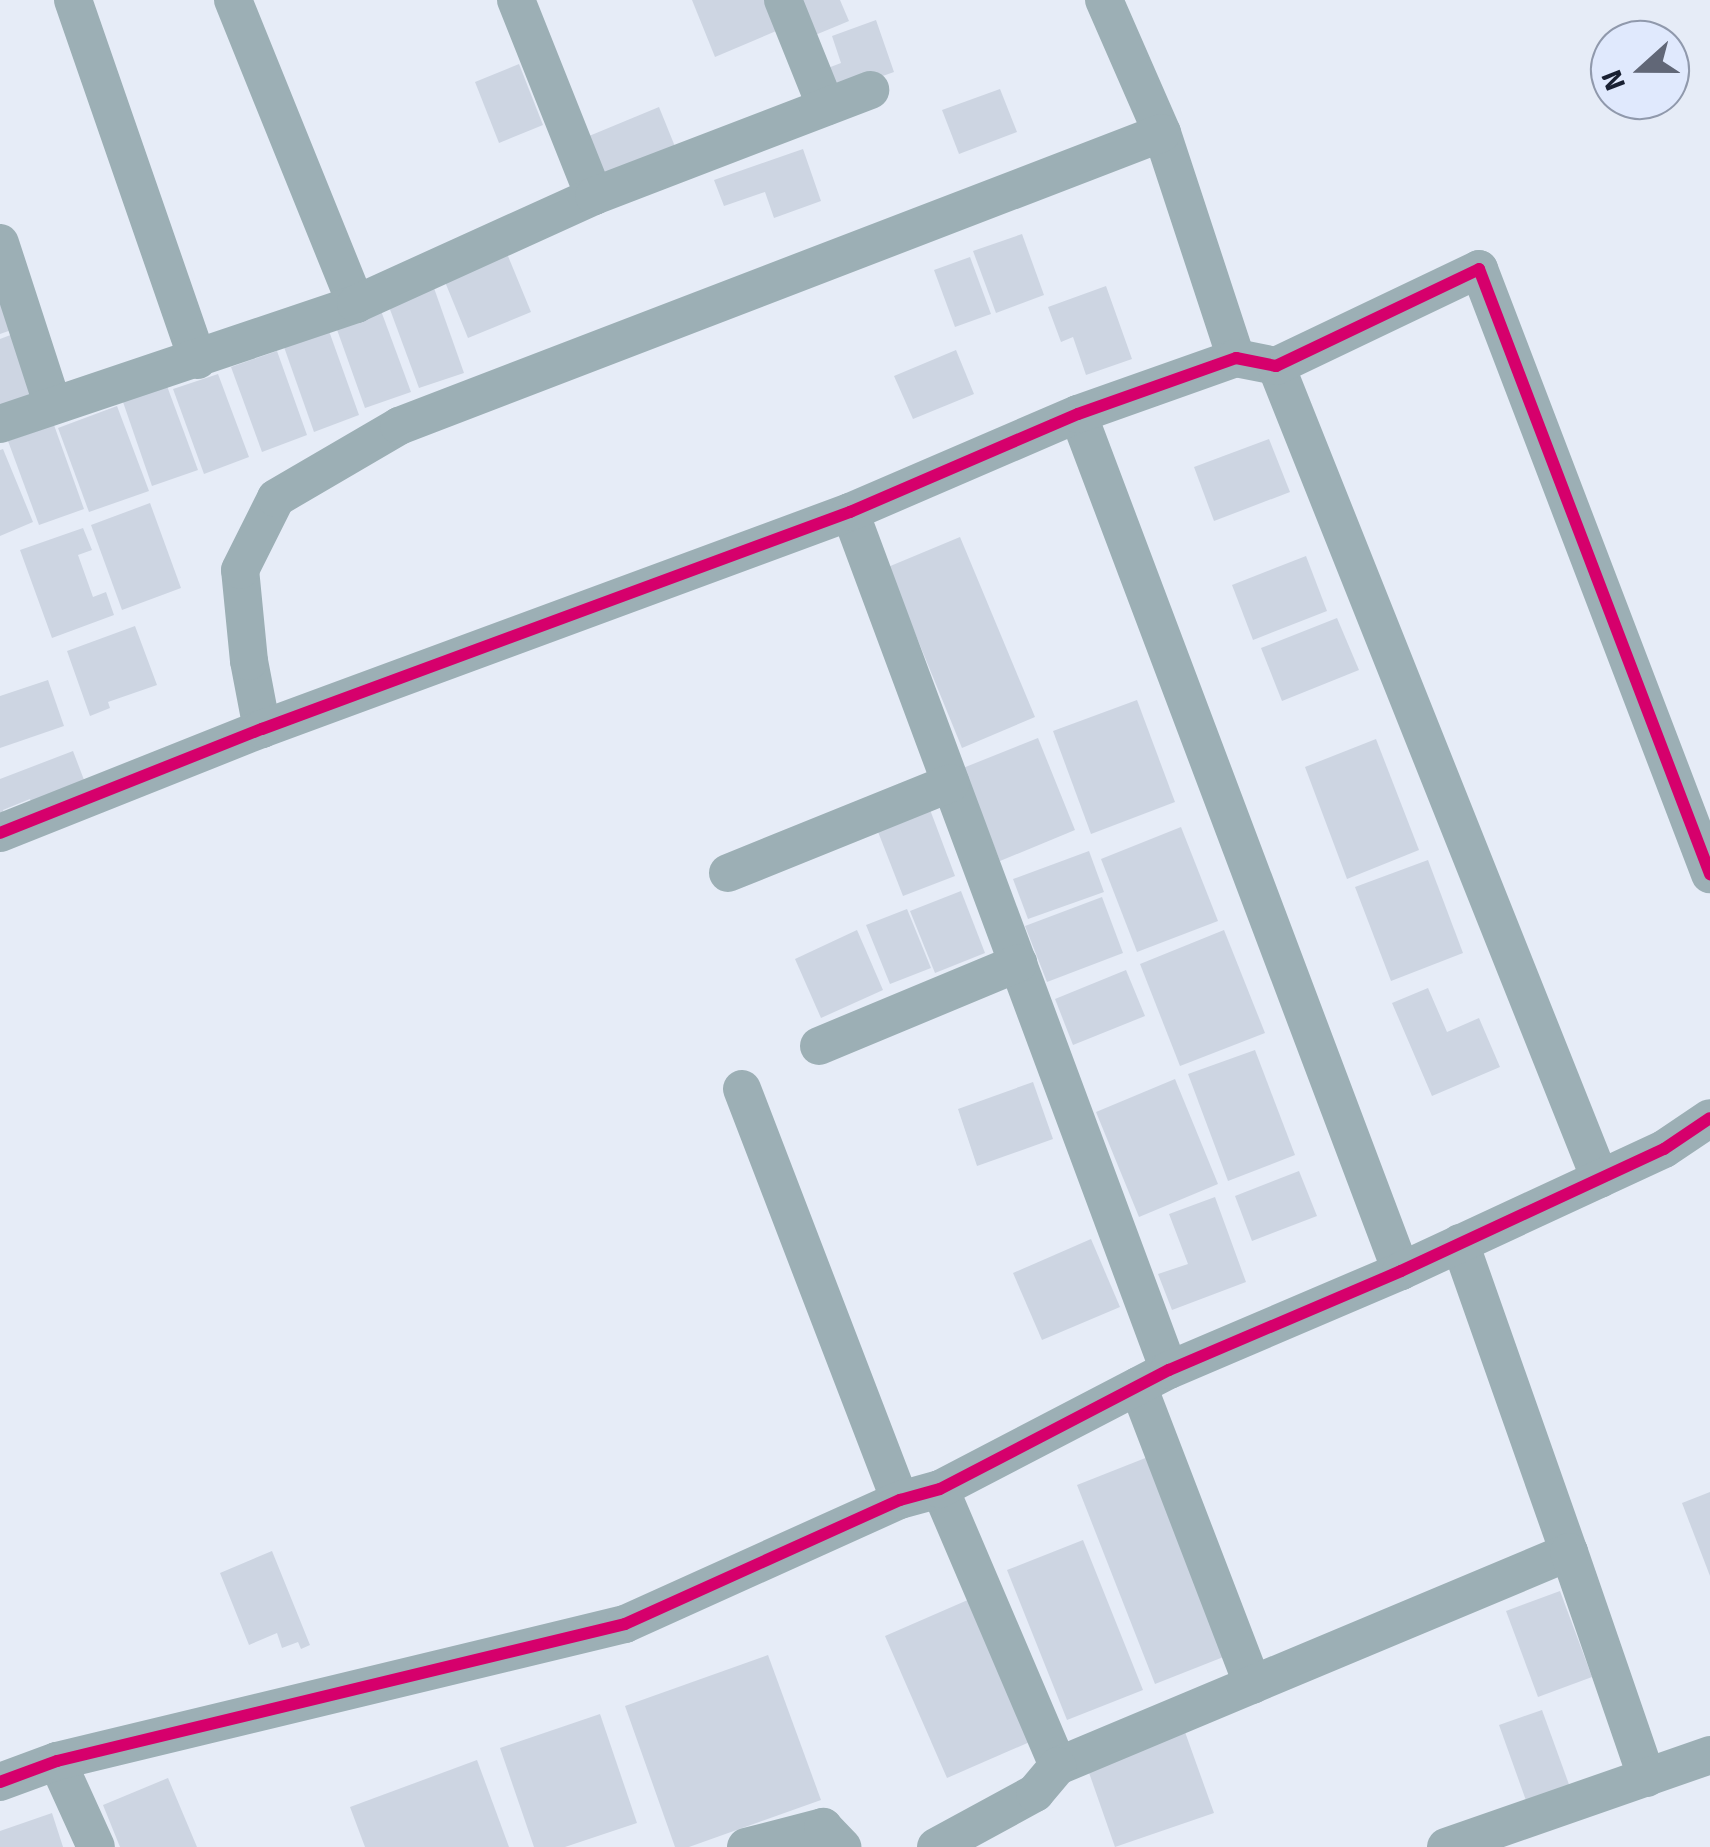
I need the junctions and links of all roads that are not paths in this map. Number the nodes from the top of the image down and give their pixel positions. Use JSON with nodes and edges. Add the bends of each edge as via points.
{"nodes":[{"id":1,"x":73,"y":0,"type":"edge"},
{"id":2,"x":233,"y":0,"type":"edge"},
{"id":3,"x":516,"y":0,"type":"edge"},
{"id":4,"x":783,"y":0,"type":"edge"},
{"id":5,"x":1104,"y":0,"type":"edge"},
{"id":6,"x":870,"y":90,"type":"dead end"},
{"id":7,"x":826,"y":107,"type":"junction"},
{"id":8,"x":1162,"y":133,"type":"junction"},
{"id":9,"x":594,"y":196,"type":"junction"},
{"id":10,"x":0,"y":243,"type":"edge"},
{"id":11,"x":356,"y":304,"type":"junction"},
{"id":12,"x":1236,"y":358,"type":"junction"},
{"id":13,"x":198,"y":360,"type":"junction"},
{"id":14,"x":1276,"y":366,"type":"junction"},
{"id":15,"x":53,"y":406,"type":"junction"},
{"id":16,"x":1078,"y":414,"type":"junction"},
{"id":17,"x":0,"y":424,"type":"edge"},
{"id":18,"x":850,"y":512,"type":"junction"},
{"id":19,"x":262,"y":730,"type":"junction"},
{"id":20,"x":951,"y":783,"type":"junction"},
{"id":21,"x":0,"y":834,"type":"edge"},
{"id":22,"x":728,"y":873,"type":"dead end"},
{"id":23,"x":1710,"y":874,"type":"edge"},
{"id":24,"x":1018,"y":963,"type":"junction"},
{"id":25,"x":819,"y":1046,"type":"dead end"},
{"id":26,"x":742,"y":1089,"type":"dead end"},
{"id":27,"x":1708,"y":1128,"type":"edge"},
{"id":28,"x":1600,"y":1179,"type":"junction"},
{"id":29,"x":1460,"y":1243,"type":"junction"},
{"id":30,"x":1401,"y":1271,"type":"junction"},
{"id":31,"x":1154,"y":1378,"type":"junction"},
{"id":32,"x":940,"y":1489,"type":"junction"},
{"id":33,"x":900,"y":1500,"type":"junction"},
{"id":34,"x":1569,"y":1552,"type":"junction"},
{"id":35,"x":1253,"y":1685,"type":"junction"},
{"id":36,"x":1710,"y":1755,"type":"edge"},
{"id":37,"x":57,"y":1761,"type":"junction"},
{"id":38,"x":1058,"y":1766,"type":"junction"},
{"id":39,"x":1647,"y":1778,"type":"junction"},
{"id":40,"x":0,"y":1782,"type":"edge"},
{"id":41,"x":96,"y":1847,"type":"edge"},
{"id":42,"x":746,"y":1847,"type":"edge"},
{"id":43,"x":842,"y":1847,"type":"edge"},
{"id":44,"x":936,"y":1847,"type":"edge"},
{"id":45,"x":1446,"y":1847,"type":"edge"}],
"edges":[{"from":1,"to":13,"type":"street"},
{"from":2,"to":11,"type":"street"},
{"from":3,"to":9,"type":"street"},
{"from":4,"to":7,"type":"street"},
{"from":5,"to":8,"type":"street"},
{"from":6,"to":7,"type":"street"},
{"from":7,"to":9,"type":"street"},
{"from":8,"to":12,"type":"street"},
{"from":8,"to":19,"type":"street","via":[[399,426],[276,498],[240,570]]},
{"from":9,"to":11,"type":"street"},
{"from":10,"to":15,"type":"street"},
{"from":11,"to":13,"type":"street"},
{"from":12,"to":14,"type":"street"},
{"from":12,"to":16,"type":"street"},
{"from":13,"to":15,"type":"street"},
{"from":14,"to":23,"type":"street","via":[[1479,269]]},
{"from":14,"to":28,"type":"street"},
{"from":15,"to":17,"type":"street"},
{"from":16,"to":18,"type":"street"},
{"from":16,"to":30,"type":"street"},
{"from":18,"to":19,"type":"street"},
{"from":18,"to":20,"type":"street"},
{"from":19,"to":21,"type":"street"},
{"from":20,"to":22,"type":"street"},
{"from":20,"to":24,"type":"street"},
{"from":24,"to":25,"type":"street"},
{"from":24,"to":31,"type":"street"},
{"from":26,"to":33,"type":"street"},
{"from":27,"to":28,"type":"street"},
{"from":28,"to":29,"type":"street"},
{"from":29,"to":30,"type":"street"},
{"from":29,"to":34,"type":"street"},
{"from":30,"to":31,"type":"street"},
{"from":31,"to":32,"type":"street"},
{"from":31,"to":35,"type":"street"},
{"from":32,"to":33,"type":"street"},
{"from":32,"to":38,"type":"street"},
{"from":33,"to":37,"type":"street","via":[[625,1624]]},
{"from":34,"to":35,"type":"street"},
{"from":34,"to":39,"type":"street"},
{"from":35,"to":38,"type":"street"},
{"from":36,"to":39,"type":"street"},
{"from":37,"to":40,"type":"street"},
{"from":37,"to":41,"type":"street"},
{"from":38,"to":44,"type":"street","via":[[1035,1793]]},
{"from":39,"to":45,"type":"street"},
{"from":42,"to":43,"type":"street","via":[[823,1827]]}]}
